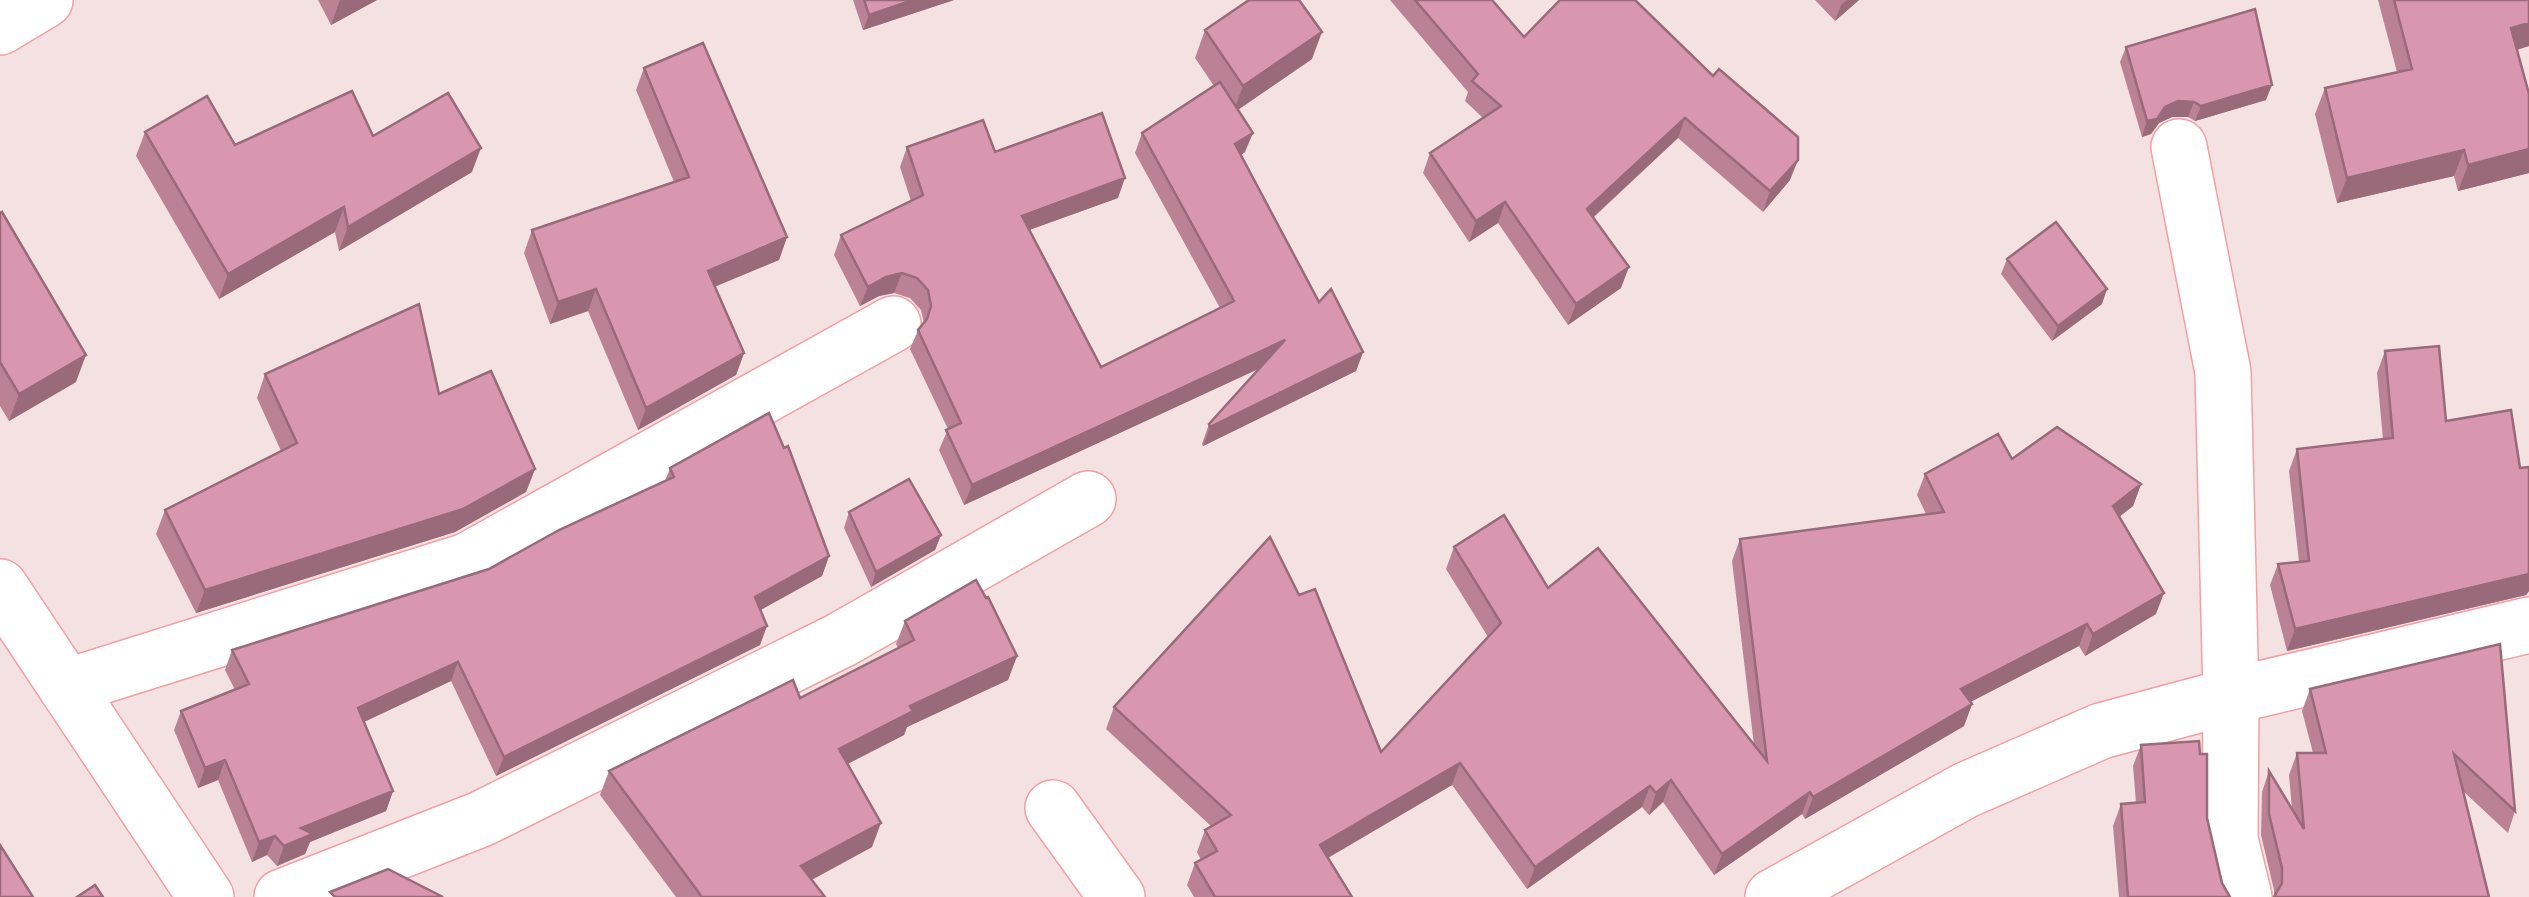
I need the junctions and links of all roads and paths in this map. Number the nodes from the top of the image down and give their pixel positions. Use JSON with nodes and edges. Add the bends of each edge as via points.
{"nodes":[{"id":1,"x":45,"y":0,"type":"edge"},
{"id":2,"x":0,"y":27,"type":"edge"},
{"id":3,"x":2179,"y":147,"type":"dead end"},
{"id":4,"x":893,"y":324,"type":"dead end"},
{"id":5,"x":1088,"y":500,"type":"dead end"},
{"id":6,"x":5,"y":605,"type":"edge"},
{"id":7,"x":2529,"y":625,"type":"edge"},
{"id":8,"x":66,"y":687,"type":"junction"},
{"id":9,"x":2231,"y":696,"type":"junction"},
{"id":10,"x":1053,"y":808,"type":"dead end"},
{"id":11,"x":206,"y":897,"type":"edge"},
{"id":12,"x":282,"y":897,"type":"edge"},
{"id":13,"x":1117,"y":897,"type":"edge"},
{"id":14,"x":1773,"y":897,"type":"edge"},
{"id":15,"x":2244,"y":897,"type":"edge"}],
"edges":[{"from":1,"to":2,"type":"street"},
{"from":3,"to":9,"type":"street","via":[[2223,372]]},
{"from":4,"to":8,"type":"street","via":[[467,562]]},
{"from":5,"to":12,"type":"street","via":[[841,640],[499,811]]},
{"from":6,"to":8,"type":"street"},
{"from":7,"to":9,"type":"street"},
{"from":8,"to":11,"type":"street"},
{"from":9,"to":14,"type":"street","via":[[2101,731],[1966,790]]},
{"from":9,"to":15,"type":"street","via":[[2230,839]]},
{"from":10,"to":13,"type":"street"}]}
